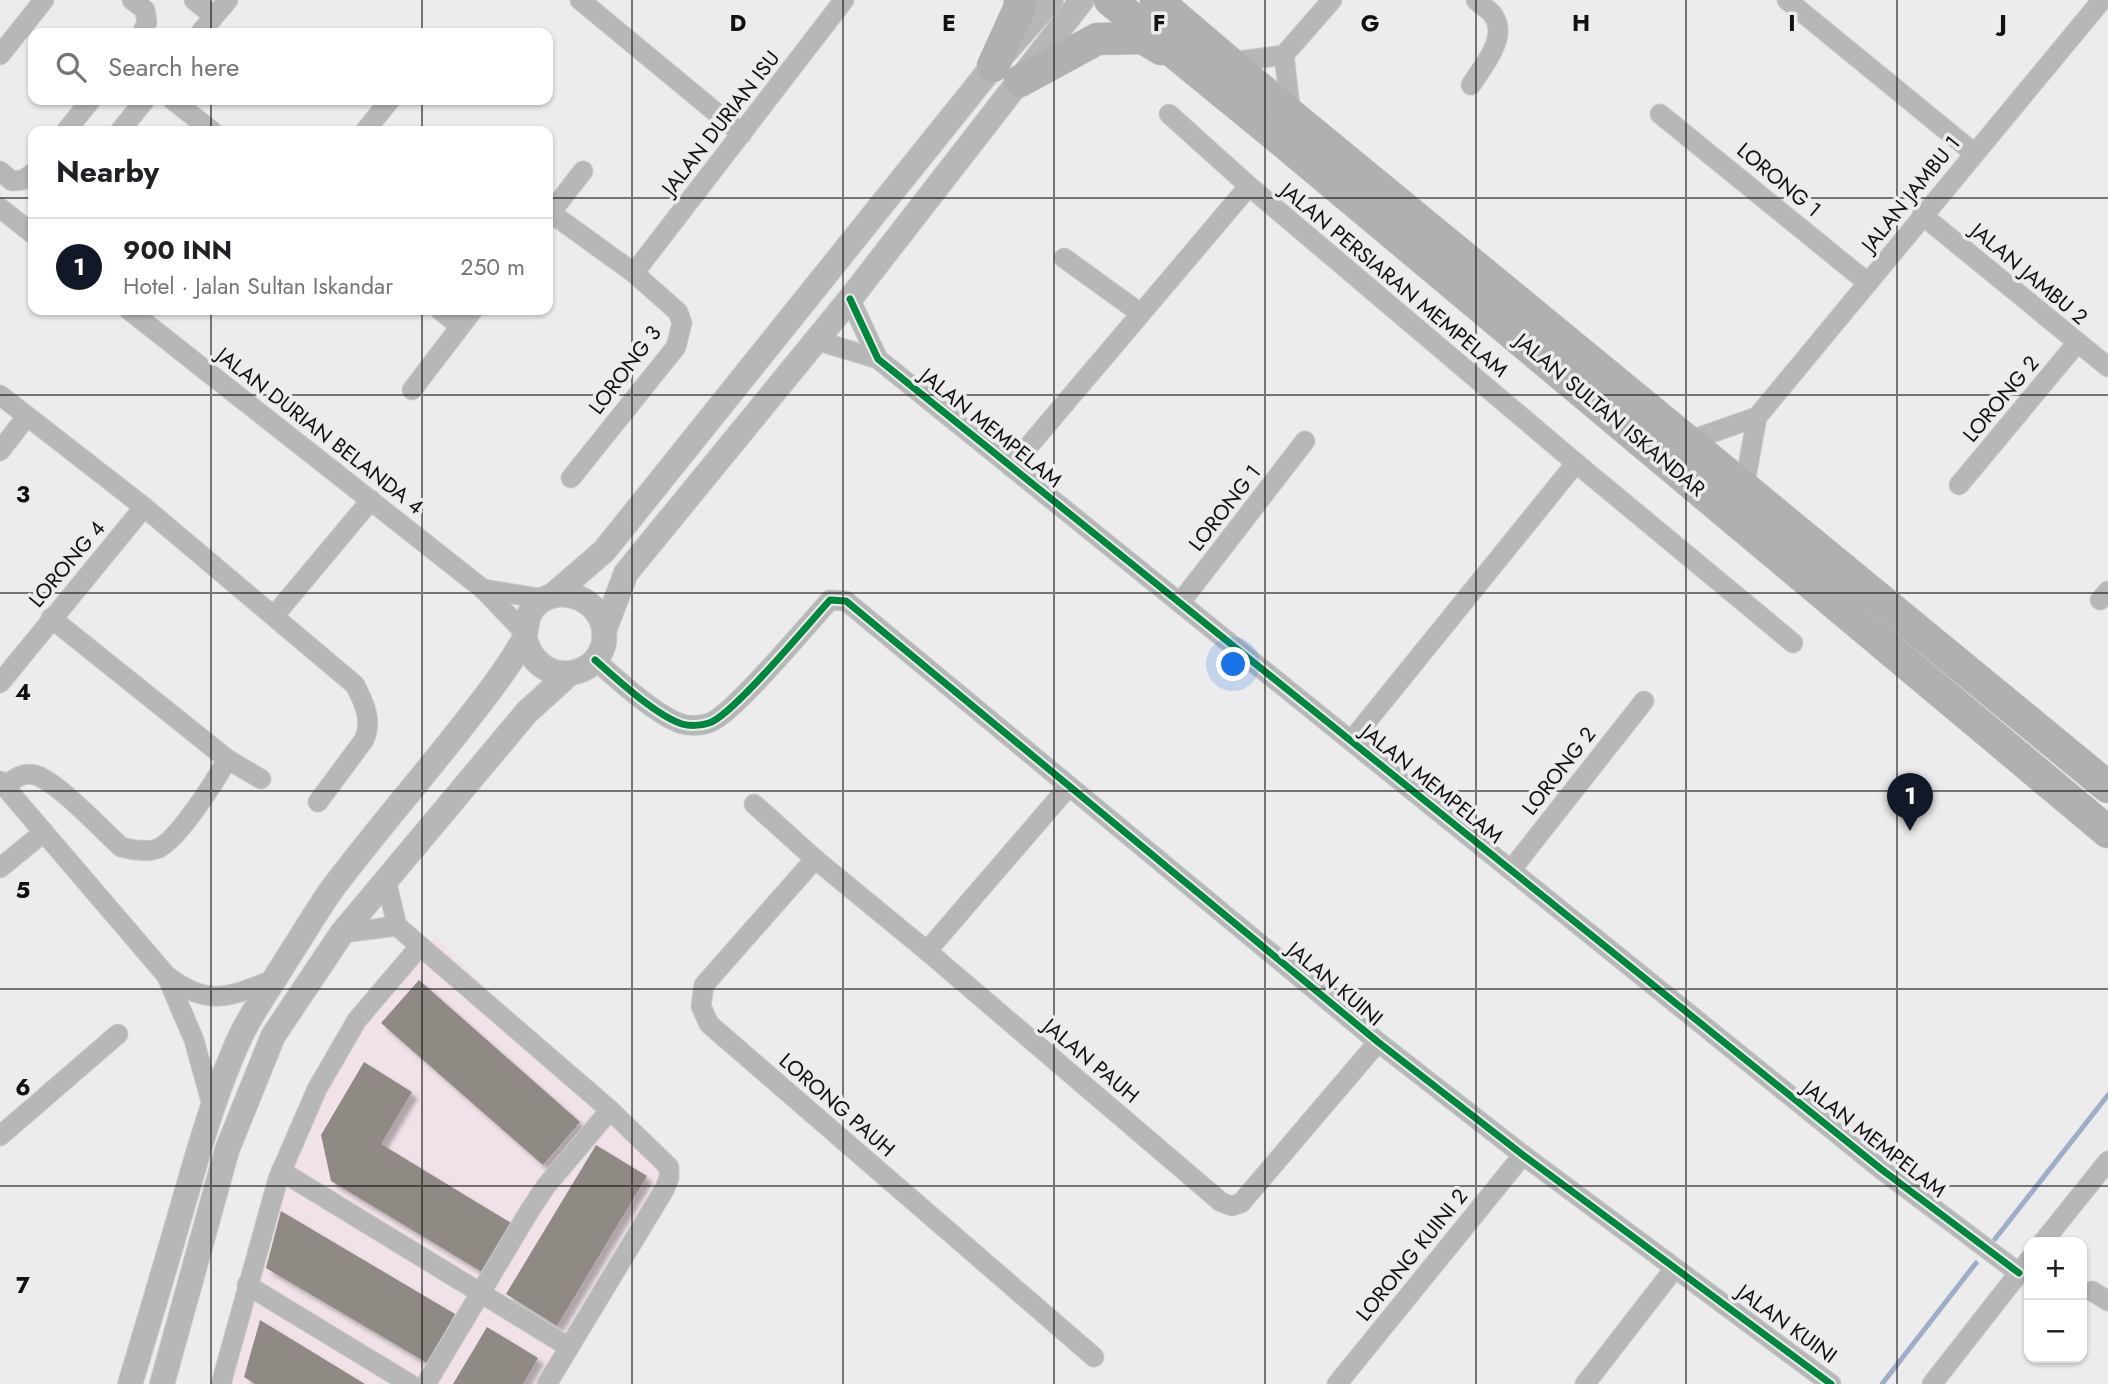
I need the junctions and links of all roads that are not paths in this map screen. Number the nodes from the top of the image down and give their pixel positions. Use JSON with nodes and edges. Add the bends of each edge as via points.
{"nodes":[{"id":1,"x":44,"y":0,"type":"edge"},
{"id":2,"x":132,"y":0,"type":"edge"},
{"id":3,"x":194,"y":0,"type":"edge"},
{"id":4,"x":228,"y":0,"type":"edge"},
{"id":5,"x":580,"y":0,"type":"edge"},
{"id":6,"x":844,"y":0,"type":"edge"},
{"id":7,"x":1020,"y":0,"type":"edge"},
{"id":8,"x":1051,"y":0,"type":"edge"},
{"id":9,"x":1082,"y":0,"type":"edge"},
{"id":10,"x":1110,"y":0,"type":"edge"},
{"id":11,"x":1156,"y":0,"type":"edge"},
{"id":12,"x":1332,"y":0,"type":"edge"},
{"id":13,"x":1476,"y":0,"type":"edge"},
{"id":14,"x":1787,"y":0,"type":"edge"},
{"id":15,"x":2102,"y":0,"type":"edge"},
{"id":16,"x":214,"y":16,"type":"junction"},
{"id":17,"x":144,"y":28,"type":"edge"},
{"id":18,"x":204,"y":28,"type":"edge"},
{"id":19,"x":0,"y":55,"type":"edge"},
{"id":20,"x":1284,"y":55,"type":"junction"},
{"id":21,"x":1231,"y":62,"type":"junction"},
{"id":22,"x":1187,"y":63,"type":"junction"},
{"id":23,"x":993,"y":66,"type":"junction"},
{"id":24,"x":1020,"y":81,"type":"junction"},
{"id":25,"x":1471,"y":85,"type":"dead end"},
{"id":26,"x":87,"y":105,"type":"edge"},
{"id":27,"x":141,"y":105,"type":"edge"},
{"id":28,"x":179,"y":105,"type":"edge"},
{"id":29,"x":386,"y":105,"type":"edge"},
{"id":30,"x":1169,"y":114,"type":"dead end"},
{"id":31,"x":1660,"y":114,"type":"dead end"},
{"id":32,"x":1291,"y":115,"type":"junction"},
{"id":33,"x":70,"y":126,"type":"edge"},
{"id":34,"x":124,"y":126,"type":"edge"},
{"id":35,"x":206,"y":126,"type":"edge"},
{"id":36,"x":369,"y":126,"type":"edge"},
{"id":37,"x":742,"y":134,"type":"junction"},
{"id":38,"x":1974,"y":153,"type":"junction"},
{"id":39,"x":0,"y":171,"type":"edge"},
{"id":40,"x":583,"y":171,"type":"dead end"},
{"id":41,"x":28,"y":176,"type":"edge"},
{"id":42,"x":1249,"y":186,"type":"junction"},
{"id":43,"x":0,"y":208,"type":"edge"},
{"id":44,"x":553,"y":209,"type":"edge"},
{"id":45,"x":1922,"y":215,"type":"junction"},
{"id":46,"x":553,"y":217,"type":"edge"},
{"id":47,"x":28,"y":230,"type":"edge"},
{"id":48,"x":1064,"y":258,"type":"dead end"},
{"id":49,"x":634,"y":272,"type":"junction"},
{"id":50,"x":1868,"y":283,"type":"junction"},
{"id":51,"x":850,"y":299,"type":"junction"},
{"id":52,"x":1140,"y":313,"type":"junction"},
{"id":53,"x":135,"y":315,"type":"edge"},
{"id":54,"x":446,"y":315,"type":"edge"},
{"id":55,"x":469,"y":315,"type":"edge"},
{"id":56,"x":460,"y":326,"type":"junction"},
{"id":57,"x":815,"y":340,"type":"junction"},
{"id":58,"x":2077,"y":343,"type":"junction"},
{"id":59,"x":878,"y":359,"type":"junction"},
{"id":60,"x":2108,"y":367,"type":"edge"},
{"id":61,"x":412,"y":390,"type":"dead end"},
{"id":62,"x":0,"y":395,"type":"edge"},
{"id":63,"x":27,"y":416,"type":"junction"},
{"id":64,"x":1757,"y":417,"type":"junction"},
{"id":65,"x":1305,"y":441,"type":"dead end"},
{"id":66,"x":1688,"y":441,"type":"junction"},
{"id":67,"x":0,"y":451,"type":"edge"},
{"id":68,"x":1576,"y":463,"type":"junction"},
{"id":69,"x":1011,"y":467,"type":"junction"},
{"id":70,"x":570,"y":478,"type":"dead end"},
{"id":71,"x":1959,"y":485,"type":"dead end"},
{"id":72,"x":1744,"y":488,"type":"junction"},
{"id":73,"x":371,"y":500,"type":"junction"},
{"id":74,"x":144,"y":507,"type":"junction"},
{"id":75,"x":483,"y":589,"type":"junction"},
{"id":76,"x":548,"y":598,"type":"junction"},
{"id":77,"x":1180,"y":603,"type":"junction"},
{"id":78,"x":274,"y":616,"type":"junction"},
{"id":79,"x":51,"y":618,"type":"junction"},
{"id":80,"x":604,"y":631,"type":"junction"},
{"id":81,"x":524,"y":636,"type":"junction"},
{"id":82,"x":1793,"y":643,"type":"dead end"},
{"id":83,"x":595,"y":660,"type":"junction"},
{"id":84,"x":569,"y":674,"type":"junction"},
{"id":85,"x":0,"y":683,"type":"edge"},
{"id":86,"x":1644,"y":701,"type":"dead end"},
{"id":87,"x":1351,"y":741,"type":"junction"},
{"id":88,"x":227,"y":759,"type":"junction"},
{"id":89,"x":261,"y":779,"type":"dead end"},
{"id":90,"x":2,"y":784,"type":"edge"},
{"id":91,"x":1069,"y":786,"type":"junction"},
{"id":92,"x":2108,"y":787,"type":"edge"},
{"id":93,"x":318,"y":802,"type":"dead end"},
{"id":94,"x":754,"y":804,"type":"dead end"},
{"id":95,"x":44,"y":832,"type":"junction"},
{"id":96,"x":2108,"y":832,"type":"edge"},
{"id":97,"x":815,"y":859,"type":"junction"},
{"id":98,"x":0,"y":869,"type":"edge"},
{"id":99,"x":1511,"y":870,"type":"junction"},
{"id":100,"x":386,"y":880,"type":"junction"},
{"id":101,"x":397,"y":926,"type":"junction"},
{"id":102,"x":342,"y":933,"type":"junction"},
{"id":103,"x":420,"y":946,"type":"junction"},
{"id":104,"x":927,"y":951,"type":"junction"},
{"id":105,"x":166,"y":975,"type":"junction"},
{"id":106,"x":275,"y":979,"type":"junction"},
{"id":107,"x":118,"y":1034,"type":"dead end"},
{"id":108,"x":1378,"y":1042,"type":"junction"},
{"id":109,"x":212,"y":1105,"type":"junction"},
{"id":110,"x":610,"y":1110,"type":"junction"},
{"id":111,"x":0,"y":1136,"type":"edge"},
{"id":112,"x":1522,"y":1155,"type":"junction"},
{"id":113,"x":2108,"y":1161,"type":"edge"},
{"id":114,"x":281,"y":1171,"type":"junction"},
{"id":115,"x":2047,"y":1237,"type":"edge"},
{"id":116,"x":2024,"y":1266,"type":"edge"},
{"id":117,"x":1674,"y":1269,"type":"junction"},
{"id":118,"x":247,"y":1285,"type":"junction"},
{"id":119,"x":481,"y":1293,"type":"junction"},
{"id":120,"x":569,"y":1347,"type":"junction"},
{"id":121,"x":1094,"y":1357,"type":"dead end"},
{"id":122,"x":130,"y":1384,"type":"edge"},
{"id":123,"x":162,"y":1384,"type":"edge"},
{"id":124,"x":220,"y":1384,"type":"edge"},
{"id":125,"x":410,"y":1384,"type":"edge"},
{"id":126,"x":426,"y":1384,"type":"edge"},
{"id":127,"x":547,"y":1384,"type":"edge"},
{"id":128,"x":1337,"y":1384,"type":"edge"},
{"id":129,"x":1585,"y":1384,"type":"edge"},
{"id":130,"x":1831,"y":1384,"type":"edge"},
{"id":131,"x":1932,"y":1384,"type":"edge"}],
"edges":[{"from":1,"to":19,"type":"street"},
{"from":2,"to":17,"type":"street","via":[[145,10]]},
{"from":3,"to":16,"type":"street"},
{"from":4,"to":16,"type":"street"},
{"from":5,"to":37,"type":"street"},
{"from":6,"to":37,"type":"street","name":"JALAN DURIAN ISU"},
{"from":7,"to":23,"type":"main road"},
{"from":8,"to":23,"type":"street"},
{"from":9,"to":24,"type":"street"},
{"from":10,"to":22,"type":"main road","name":"JALAN SULTAN ISKANDAR"},
{"from":11,"to":21,"type":"main road"},
{"from":12,"to":20,"type":"street"},
{"from":13,"to":25,"type":"street","via":[[1493,14],[1499,29],[1495,46]]},
{"from":14,"to":38,"type":"street"},
{"from":15,"to":38,"type":"street","name":"JALAN JAMBU 1"},
{"from":16,"to":18,"type":"street"},
{"from":20,"to":21,"type":"street"},
{"from":20,"to":32,"type":"street"},
{"from":21,"to":32,"type":"main road"},
{"from":22,"to":24,"type":"main road","via":[[1143,38],[1097,39]]},
{"from":22,"to":96,"type":"main road","name":"JALAN SULTAN ISKANDAR"},
{"from":23,"to":76,"type":"street","via":[[604,551]]},
{"from":24,"to":51,"type":"street"},
{"from":26,"to":33,"type":"street"},
{"from":27,"to":34,"type":"street"},
{"from":28,"to":35,"type":"street"},
{"from":29,"to":36,"type":"street"},
{"from":30,"to":42,"type":"street"},
{"from":31,"to":50,"type":"street","name":"LORONG 1"},
{"from":32,"to":66,"type":"main road"},
{"from":37,"to":49,"type":"street","name":"JALAN DURIAN ISU"},
{"from":38,"to":45,"type":"street","name":"JALAN JAMBU 1"},
{"from":39,"to":41,"type":"street","via":[[12,181]]},
{"from":40,"to":44,"type":"street"},
{"from":42,"to":52,"type":"street","name":"JALAN PERSIARAN MEMPELAM"},
{"from":42,"to":68,"type":"street","name":"JALAN PERSIARAN MEMPELAM"},
{"from":43,"to":47,"type":"street"},
{"from":45,"to":50,"type":"street","name":"JALAN JAMBU 1"},
{"from":45,"to":58,"type":"street","name":"JALAN JAMBU 2"},
{"from":46,"to":49,"type":"street","name":"LORONG 3"},
{"from":48,"to":52,"type":"street"},
{"from":49,"to":70,"type":"street","name":"LORONG 3","via":[[678,312],[681,334],[676,347]]},
{"from":50,"to":64,"type":"street","name":"JALAN JAMBU 1"},
{"from":51,"to":57,"type":"street"},
{"from":51,"to":59,"type":"street","name":"JALAN MEMPELAM"},
{"from":52,"to":69,"type":"street","name":"JALAN PERSIARAN MEMPELAM"},
{"from":53,"to":73,"type":"street","name":"JALAN DURIAN BELANDA 4"},
{"from":54,"to":56,"type":"street"},
{"from":55,"to":56,"type":"street"},
{"from":56,"to":61,"type":"street"},
{"from":57,"to":59,"type":"street"},
{"from":57,"to":80,"type":"street","via":[[626,573]]},
{"from":58,"to":60,"type":"street","name":"JALAN JAMBU 2"},
{"from":58,"to":71,"type":"street","name":"LORONG 2"},
{"from":59,"to":69,"type":"street","name":"JALAN MEMPELAM"},
{"from":62,"to":63,"type":"street"},
{"from":63,"to":67,"type":"street"},
{"from":63,"to":74,"type":"street"},
{"from":64,"to":66,"type":"street"},
{"from":64,"to":72,"type":"street"},
{"from":65,"to":77,"type":"street","name":"LORONG 1"},
{"from":66,"to":72,"type":"main road"},
{"from":68,"to":82,"type":"street","name":"JALAN PERSIARAN MEMPELAM"},
{"from":68,"to":87,"type":"street"},
{"from":69,"to":77,"type":"street","name":"JALAN MEMPELAM"},
{"from":72,"to":92,"type":"main road"},
{"from":73,"to":75,"type":"street","name":"JALAN DURIAN BELANDA 4"},
{"from":73,"to":78,"type":"street"},
{"from":74,"to":78,"type":"street"},
{"from":74,"to":79,"type":"street","name":"LORONG 4"},
{"from":75,"to":76,"type":"street"},
{"from":75,"to":81,"type":"street","name":"JALAN DURIAN BELANDA 4"},
{"from":76,"to":80,"type":"street","via":[[563,594],[586,601],[595,609]]},
{"from":76,"to":81,"type":"street","via":[[534,607]]},
{"from":77,"to":87,"type":"street","name":"JALAN MEMPELAM"},
{"from":78,"to":93,"type":"street","via":[[355,685],[366,705],[364,740]]},
{"from":79,"to":85,"type":"street","name":"LORONG 4"},
{"from":79,"to":88,"type":"street"},
{"from":80,"to":83,"type":"street"},
{"from":81,"to":84,"type":"street","via":[[528,651],[544,669]]},
{"from":81,"to":106,"type":"street","via":[[498,681],[331,891]]},
{"from":83,"to":84,"type":"street"},
{"from":83,"to":91,"type":"street","name":"JALAN KUINI","via":[[669,718],[684,725],[710,723],[725,713],[830,600],[846,601]]},
{"from":84,"to":100,"type":"street","via":[[527,712]]},
{"from":86,"to":99,"type":"street","name":"LORONG 2"},
{"from":87,"to":99,"type":"street","name":"JALAN MEMPELAM"},
{"from":88,"to":89,"type":"street"},
{"from":88,"to":90,"type":"street","via":[[171,839],[158,849],[121,847],[49,782],[33,775],[19,775]]},
{"from":90,"to":95,"type":"street"},
{"from":91,"to":104,"type":"street"},
{"from":91,"to":108,"type":"street","name":"JALAN KUINI"},
{"from":94,"to":97,"type":"street","name":"JALAN PAUH"},
{"from":95,"to":98,"type":"street"},
{"from":95,"to":105,"type":"street"},
{"from":97,"to":104,"type":"street","name":"JALAN PAUH"},
{"from":97,"to":121,"type":"street","name":"LORONG PAUH","via":[[704,985],[701,1006],[709,1024]]},
{"from":99,"to":116,"type":"street","name":"JALAN MEMPELAM","via":[[1881,1169]]},
{"from":100,"to":101,"type":"street"},
{"from":100,"to":102,"type":"street"},
{"from":101,"to":102,"type":"street"},
{"from":101,"to":103,"type":"street"},
{"from":102,"to":123,"type":"street","via":[[273,1036],[227,1150]]},
{"from":103,"to":110,"type":"street"},
{"from":103,"to":114,"type":"street","via":[[357,1020],[317,1089]]},
{"from":104,"to":108,"type":"street","name":"JALAN PAUH","via":[[1232,1206],[1241,1203]]},
{"from":105,"to":106,"type":"street","via":[[204,997],[247,990]]},
{"from":105,"to":109,"type":"street","via":[[194,1040]]},
{"from":106,"to":109,"type":"street","via":[[242,1034]]},
{"from":107,"to":111,"type":"street"},
{"from":108,"to":112,"type":"street","name":"JALAN KUINI"},
{"from":109,"to":122,"type":"street"},
{"from":110,"to":119,"type":"street","via":[[546,1186]]},
{"from":110,"to":120,"type":"street","via":[[669,1167],[669,1178]]},
{"from":112,"to":117,"type":"street","name":"JALAN KUINI"},
{"from":112,"to":128,"type":"street","name":"LORONG KUINI 2"},
{"from":113,"to":115,"type":"street"},
{"from":114,"to":118,"type":"street"},
{"from":114,"to":119,"type":"street"},
{"from":116,"to":131,"type":"street"},
{"from":117,"to":129,"type":"street"},
{"from":117,"to":130,"type":"street","name":"JALAN KUINI"},
{"from":118,"to":124,"type":"street"},
{"from":118,"to":125,"type":"street"},
{"from":119,"to":120,"type":"street"},
{"from":119,"to":126,"type":"street"},
{"from":120,"to":127,"type":"street"}]}
